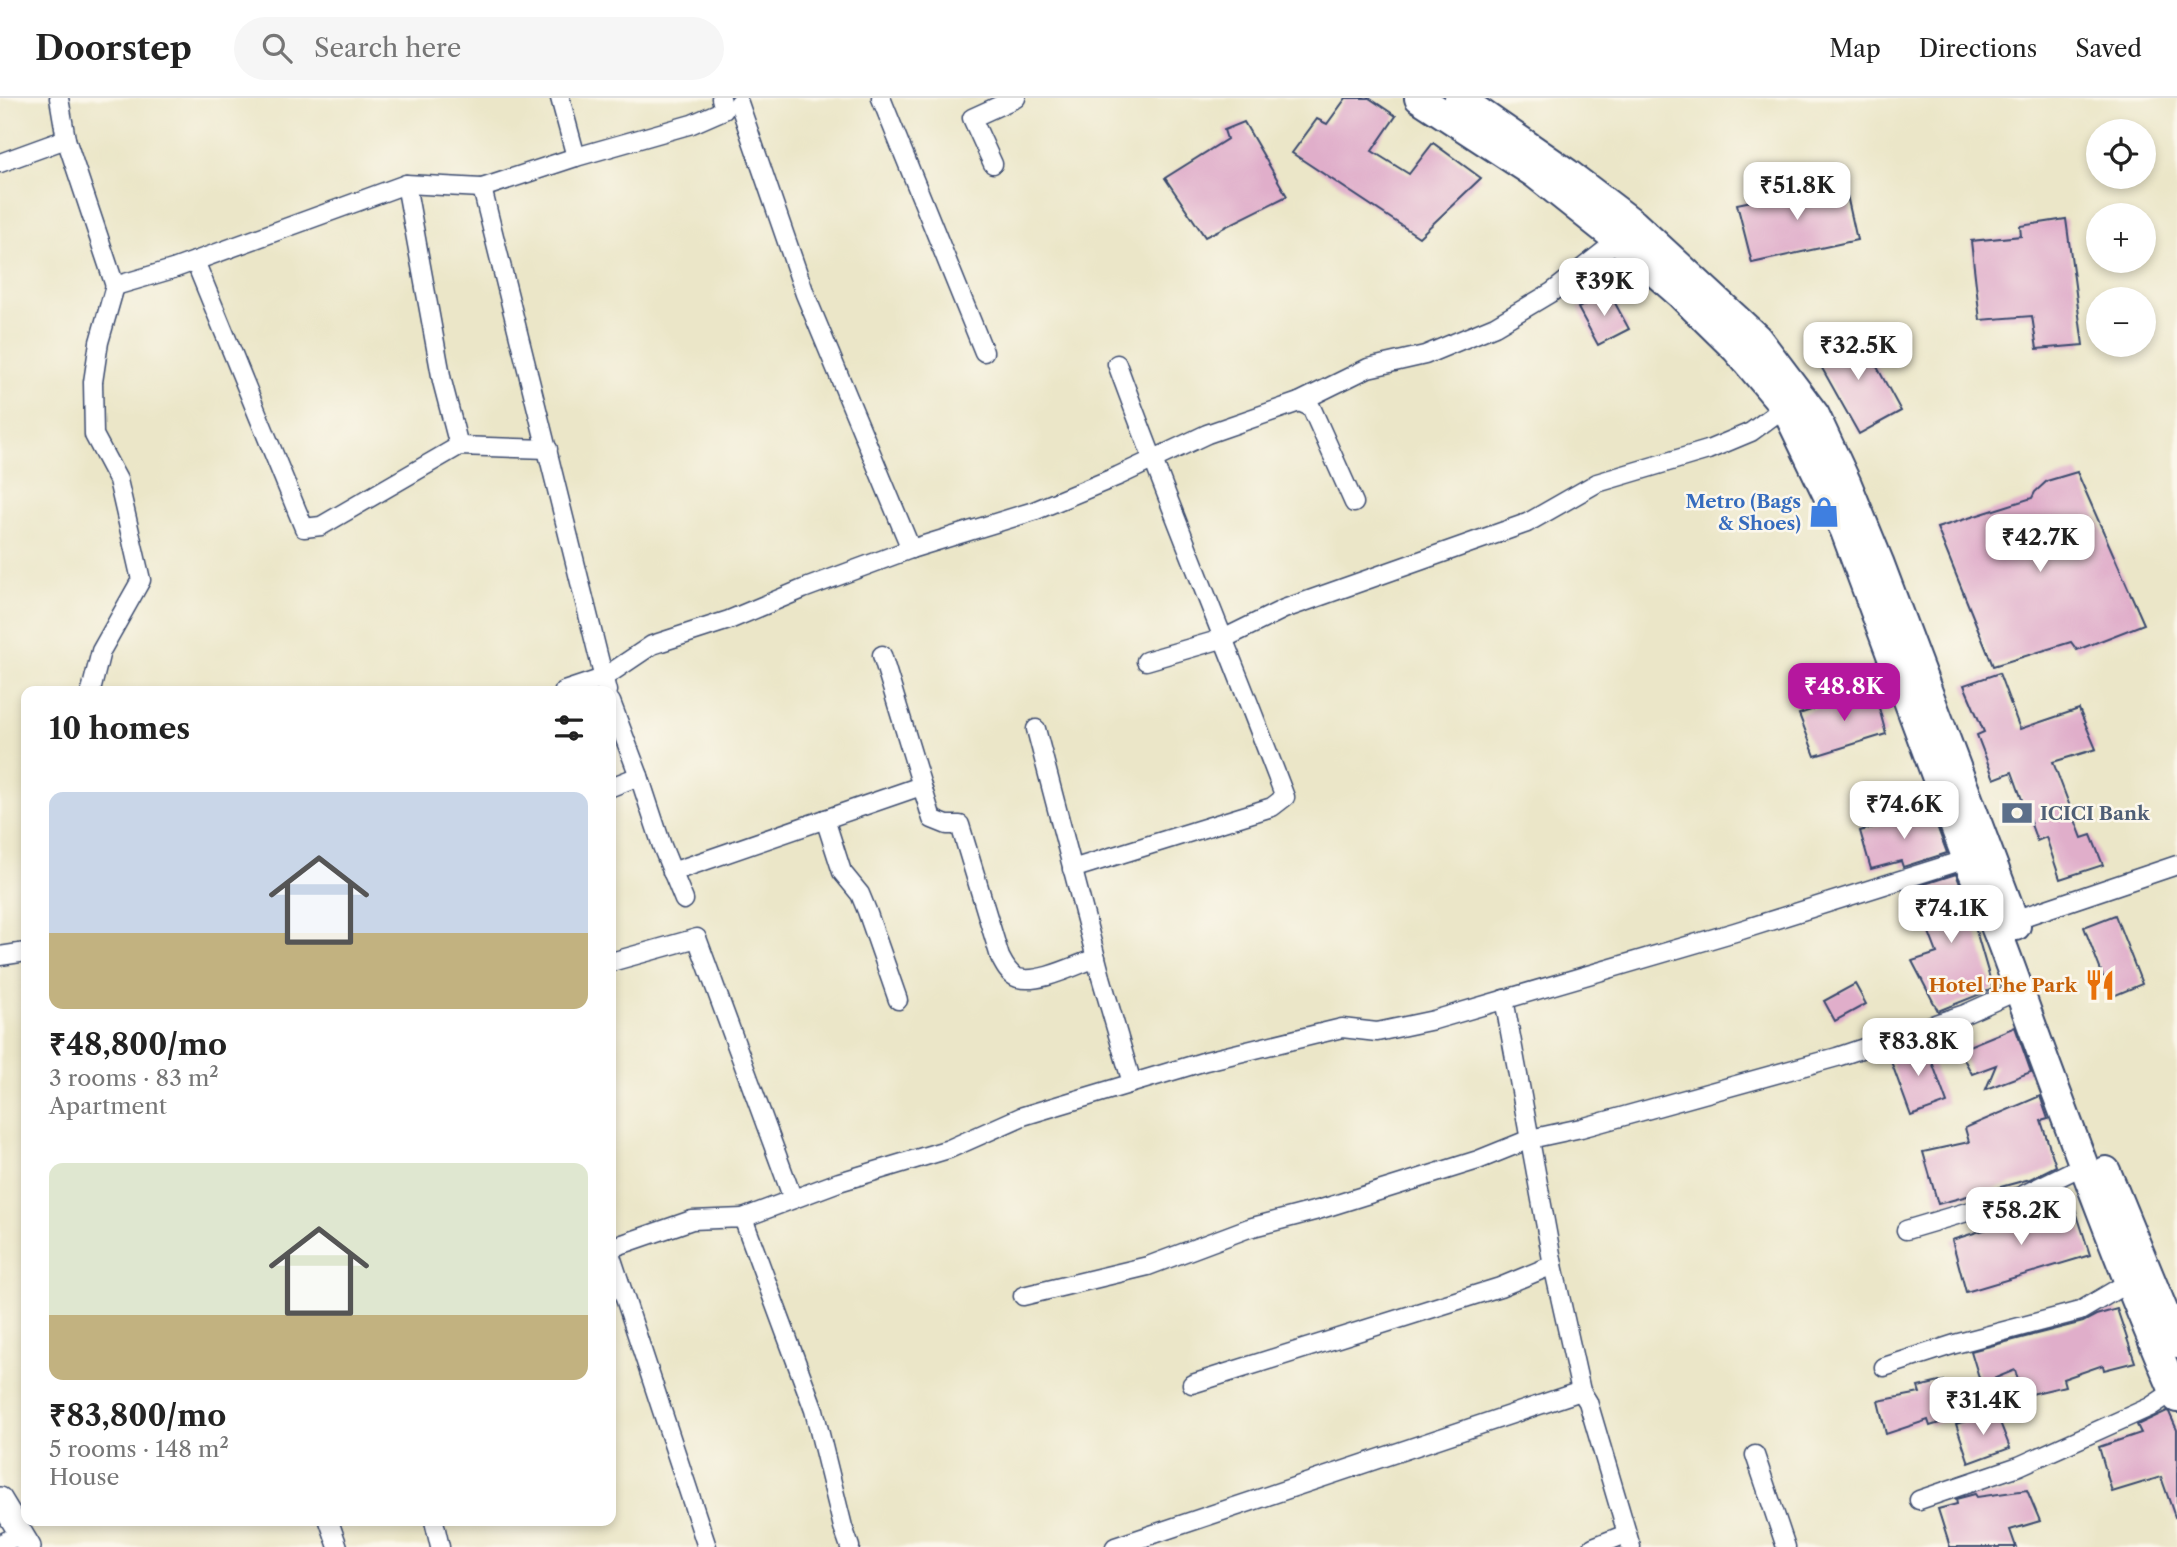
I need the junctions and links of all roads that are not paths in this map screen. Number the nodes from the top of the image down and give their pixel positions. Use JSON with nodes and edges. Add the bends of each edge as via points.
{"nodes":[{"id":1,"x":59,"y":98,"type":"edge"},
{"id":2,"x":561,"y":98,"type":"edge"},
{"id":3,"x":881,"y":98,"type":"edge"},
{"id":4,"x":1016,"y":98,"type":"edge"},
{"id":5,"x":1419,"y":98,"type":"edge"},
{"id":6,"x":1459,"y":98,"type":"edge"},
{"id":7,"x":733,"y":102,"type":"edge"},
{"id":8,"x":66,"y":139,"type":"junction"},
{"id":9,"x":576,"y":157,"type":"junction"},
{"id":10,"x":0,"y":163,"type":"edge"},
{"id":11,"x":993,"y":164,"type":"dead end"},
{"id":12,"x":406,"y":184,"type":"junction"},
{"id":13,"x":482,"y":188,"type":"junction"},
{"id":14,"x":1618,"y":240,"type":"junction"},
{"id":15,"x":195,"y":261,"type":"junction"},
{"id":16,"x":115,"y":286,"type":"junction"},
{"id":17,"x":984,"y":352,"type":"dead end"},
{"id":18,"x":1117,"y":364,"type":"dead end"},
{"id":19,"x":1299,"y":402,"type":"junction"},
{"id":20,"x":1785,"y":407,"type":"junction"},
{"id":21,"x":459,"y":446,"type":"junction"},
{"id":22,"x":548,"y":449,"type":"junction"},
{"id":23,"x":1152,"y":460,"type":"junction"},
{"id":24,"x":1354,"y":503,"type":"dead end"},
{"id":25,"x":911,"y":549,"type":"junction"},
{"id":26,"x":1225,"y":638,"type":"junction"},
{"id":27,"x":882,"y":655,"type":"dead end"},
{"id":28,"x":1146,"y":661,"type":"dead end"},
{"id":29,"x":605,"y":685,"type":"edge"},
{"id":30,"x":92,"y":686,"type":"edge"},
{"id":31,"x":616,"y":715,"type":"edge"},
{"id":32,"x":1036,"y":729,"type":"dead end"},
{"id":33,"x":639,"y":776,"type":"junction"},
{"id":34,"x":616,"y":785,"type":"edge"},
{"id":35,"x":921,"y":786,"type":"junction"},
{"id":36,"x":825,"y":819,"type":"junction"},
{"id":37,"x":1968,"y":859,"type":"junction"},
{"id":38,"x":2177,"y":865,"type":"edge"},
{"id":39,"x":1072,"y":869,"type":"junction"},
{"id":40,"x":673,"y":872,"type":"junction"},
{"id":41,"x":684,"y":900,"type":"dead end"},
{"id":42,"x":2014,"y":920,"type":"junction"},
{"id":43,"x":21,"y":953,"type":"edge"},
{"id":44,"x":0,"y":957,"type":"edge"},
{"id":45,"x":1096,"y":958,"type":"junction"},
{"id":46,"x":616,"y":961,"type":"edge"},
{"id":47,"x":2019,"y":990,"type":"junction"},
{"id":48,"x":1504,"y":999,"type":"junction"},
{"id":49,"x":898,"y":1000,"type":"dead end"},
{"id":50,"x":1132,"y":1083,"type":"junction"},
{"id":51,"x":1530,"y":1139,"type":"junction"},
{"id":52,"x":2084,"y":1166,"type":"junction"},
{"id":53,"x":793,"y":1199,"type":"junction"},
{"id":54,"x":743,"y":1218,"type":"junction"},
{"id":55,"x":1906,"y":1230,"type":"dead end"},
{"id":56,"x":616,"y":1246,"type":"edge"},
{"id":57,"x":1553,"y":1265,"type":"junction"},
{"id":58,"x":616,"y":1271,"type":"edge"},
{"id":59,"x":2129,"y":1282,"type":"junction"},
{"id":60,"x":1023,"y":1296,"type":"dead end"},
{"id":61,"x":2177,"y":1344,"type":"edge"},
{"id":62,"x":1884,"y":1367,"type":"dead end"},
{"id":63,"x":1192,"y":1384,"type":"dead end"},
{"id":64,"x":1581,"y":1391,"type":"junction"},
{"id":65,"x":2176,"y":1394,"type":"edge"},
{"id":66,"x":1755,"y":1455,"type":"dead end"},
{"id":67,"x":0,"y":1499,"type":"edge"},
{"id":68,"x":1919,"y":1500,"type":"dead end"},
{"id":69,"x":331,"y":1526,"type":"edge"},
{"id":70,"x":435,"y":1526,"type":"edge"},
{"id":71,"x":25,"y":1540,"type":"edge"},
{"id":72,"x":1629,"y":1541,"type":"edge"},
{"id":73,"x":0,"y":1544,"type":"edge"},
{"id":74,"x":338,"y":1547,"type":"edge"},
{"id":75,"x":440,"y":1547,"type":"edge"},
{"id":76,"x":707,"y":1547,"type":"edge"},
{"id":77,"x":850,"y":1547,"type":"edge"},
{"id":78,"x":1115,"y":1547,"type":"edge"},
{"id":79,"x":1592,"y":1547,"type":"edge"},
{"id":80,"x":1786,"y":1547,"type":"edge"}],
"edges":[{"from":1,"to":8,"type":"street"},
{"from":2,"to":9,"type":"street"},
{"from":3,"to":17,"type":"street"},
{"from":4,"to":11,"type":"street","via":[[972,118]]},
{"from":5,"to":14,"type":"main road","via":[[1534,173]]},
{"from":6,"to":42,"type":"main road","via":[[1586,187],[1706,289],[1757,338],[1815,415],[1879,562]]},
{"from":7,"to":9,"type":"street","via":[[692,124]]},
{"from":7,"to":25,"type":"street","via":[[805,295]]},
{"from":8,"to":10,"type":"street"},
{"from":8,"to":16,"type":"street"},
{"from":9,"to":13,"type":"street"},
{"from":12,"to":13,"type":"street"},
{"from":12,"to":15,"type":"street"},
{"from":12,"to":21,"type":"street","via":[[442,381]]},
{"from":13,"to":22,"type":"street"},
{"from":14,"to":19,"type":"street","via":[[1552,292],[1495,326],[1425,355],[1368,368]]},
{"from":14,"to":20,"type":"main road","via":[[1736,349]]},
{"from":15,"to":16,"type":"street"},
{"from":15,"to":21,"type":"street","via":[[304,528],[321,526]]},
{"from":16,"to":30,"type":"street","via":[[93,382],[94,435],[118,480],[141,580],[101,651]]},
{"from":18,"to":23,"type":"street"},
{"from":19,"to":23,"type":"street","via":[[1207,434]]},
{"from":19,"to":24,"type":"street","via":[[1311,407]]},
{"from":20,"to":26,"type":"street","via":[[1751,432],[1708,450],[1597,484],[1527,523],[1284,609]]},
{"from":20,"to":37,"type":"main road","via":[[1845,531]]},
{"from":21,"to":22,"type":"street"},
{"from":22,"to":29,"type":"street"},
{"from":23,"to":25,"type":"street","via":[[1034,511]]},
{"from":23,"to":26,"type":"street"},
{"from":25,"to":29,"type":"street","via":[[652,645]]},
{"from":26,"to":28,"type":"street"},
{"from":26,"to":39,"type":"street","via":[[1284,797],[1272,807]]},
{"from":27,"to":35,"type":"street"},
{"from":31,"to":33,"type":"street"},
{"from":32,"to":39,"type":"street"},
{"from":33,"to":34,"type":"street"},
{"from":33,"to":40,"type":"street"},
{"from":35,"to":36,"type":"street"},
{"from":35,"to":45,"type":"street","via":[[932,819],[960,825],[1006,969],[1017,978],[1036,979]]},
{"from":36,"to":40,"type":"street"},
{"from":36,"to":49,"type":"street","via":[[842,872],[867,911]]},
{"from":37,"to":47,"type":"main road"},
{"from":37,"to":48,"type":"street","via":[[1735,933]]},
{"from":38,"to":42,"type":"street"},
{"from":39,"to":45,"type":"street"},
{"from":40,"to":41,"type":"street"},
{"from":42,"to":61,"type":"main road","via":[[2096,1148]]},
{"from":43,"to":44,"type":"street"},
{"from":45,"to":50,"type":"street"},
{"from":46,"to":53,"type":"street","via":[[697,938]]},
{"from":47,"to":51,"type":"street","via":[[1965,1014],[1837,1058]]},
{"from":47,"to":52,"type":"main road"},
{"from":48,"to":50,"type":"street","via":[[1377,1032],[1342,1028]]},
{"from":48,"to":51,"type":"street"},
{"from":50,"to":53,"type":"street","via":[[1023,1116],[949,1149]]},
{"from":51,"to":57,"type":"street"},
{"from":51,"to":60,"type":"street","via":[[1478,1160],[1249,1228],[1148,1266]]},
{"from":52,"to":55,"type":"street","via":[[2021,1196]]},
{"from":52,"to":59,"type":"main road"},
{"from":53,"to":54,"type":"street"},
{"from":54,"to":56,"type":"street","via":[[692,1220]]},
{"from":54,"to":77,"type":"street","via":[[814,1410]]},
{"from":57,"to":63,"type":"street","via":[[1500,1287]]},
{"from":57,"to":64,"type":"street"},
{"from":58,"to":76,"type":"street"},
{"from":59,"to":62,"type":"street","via":[[2080,1311]]},
{"from":59,"to":65,"type":"main road"},
{"from":64,"to":72,"type":"street"},
{"from":64,"to":78,"type":"street"},
{"from":65,"to":68,"type":"street","via":[[2019,1466]]},
{"from":66,"to":80,"type":"street"},
{"from":67,"to":71,"type":"street"},
{"from":69,"to":74,"type":"street"},
{"from":70,"to":75,"type":"street"},
{"from":71,"to":73,"type":"street"},
{"from":72,"to":79,"type":"street"}]}
